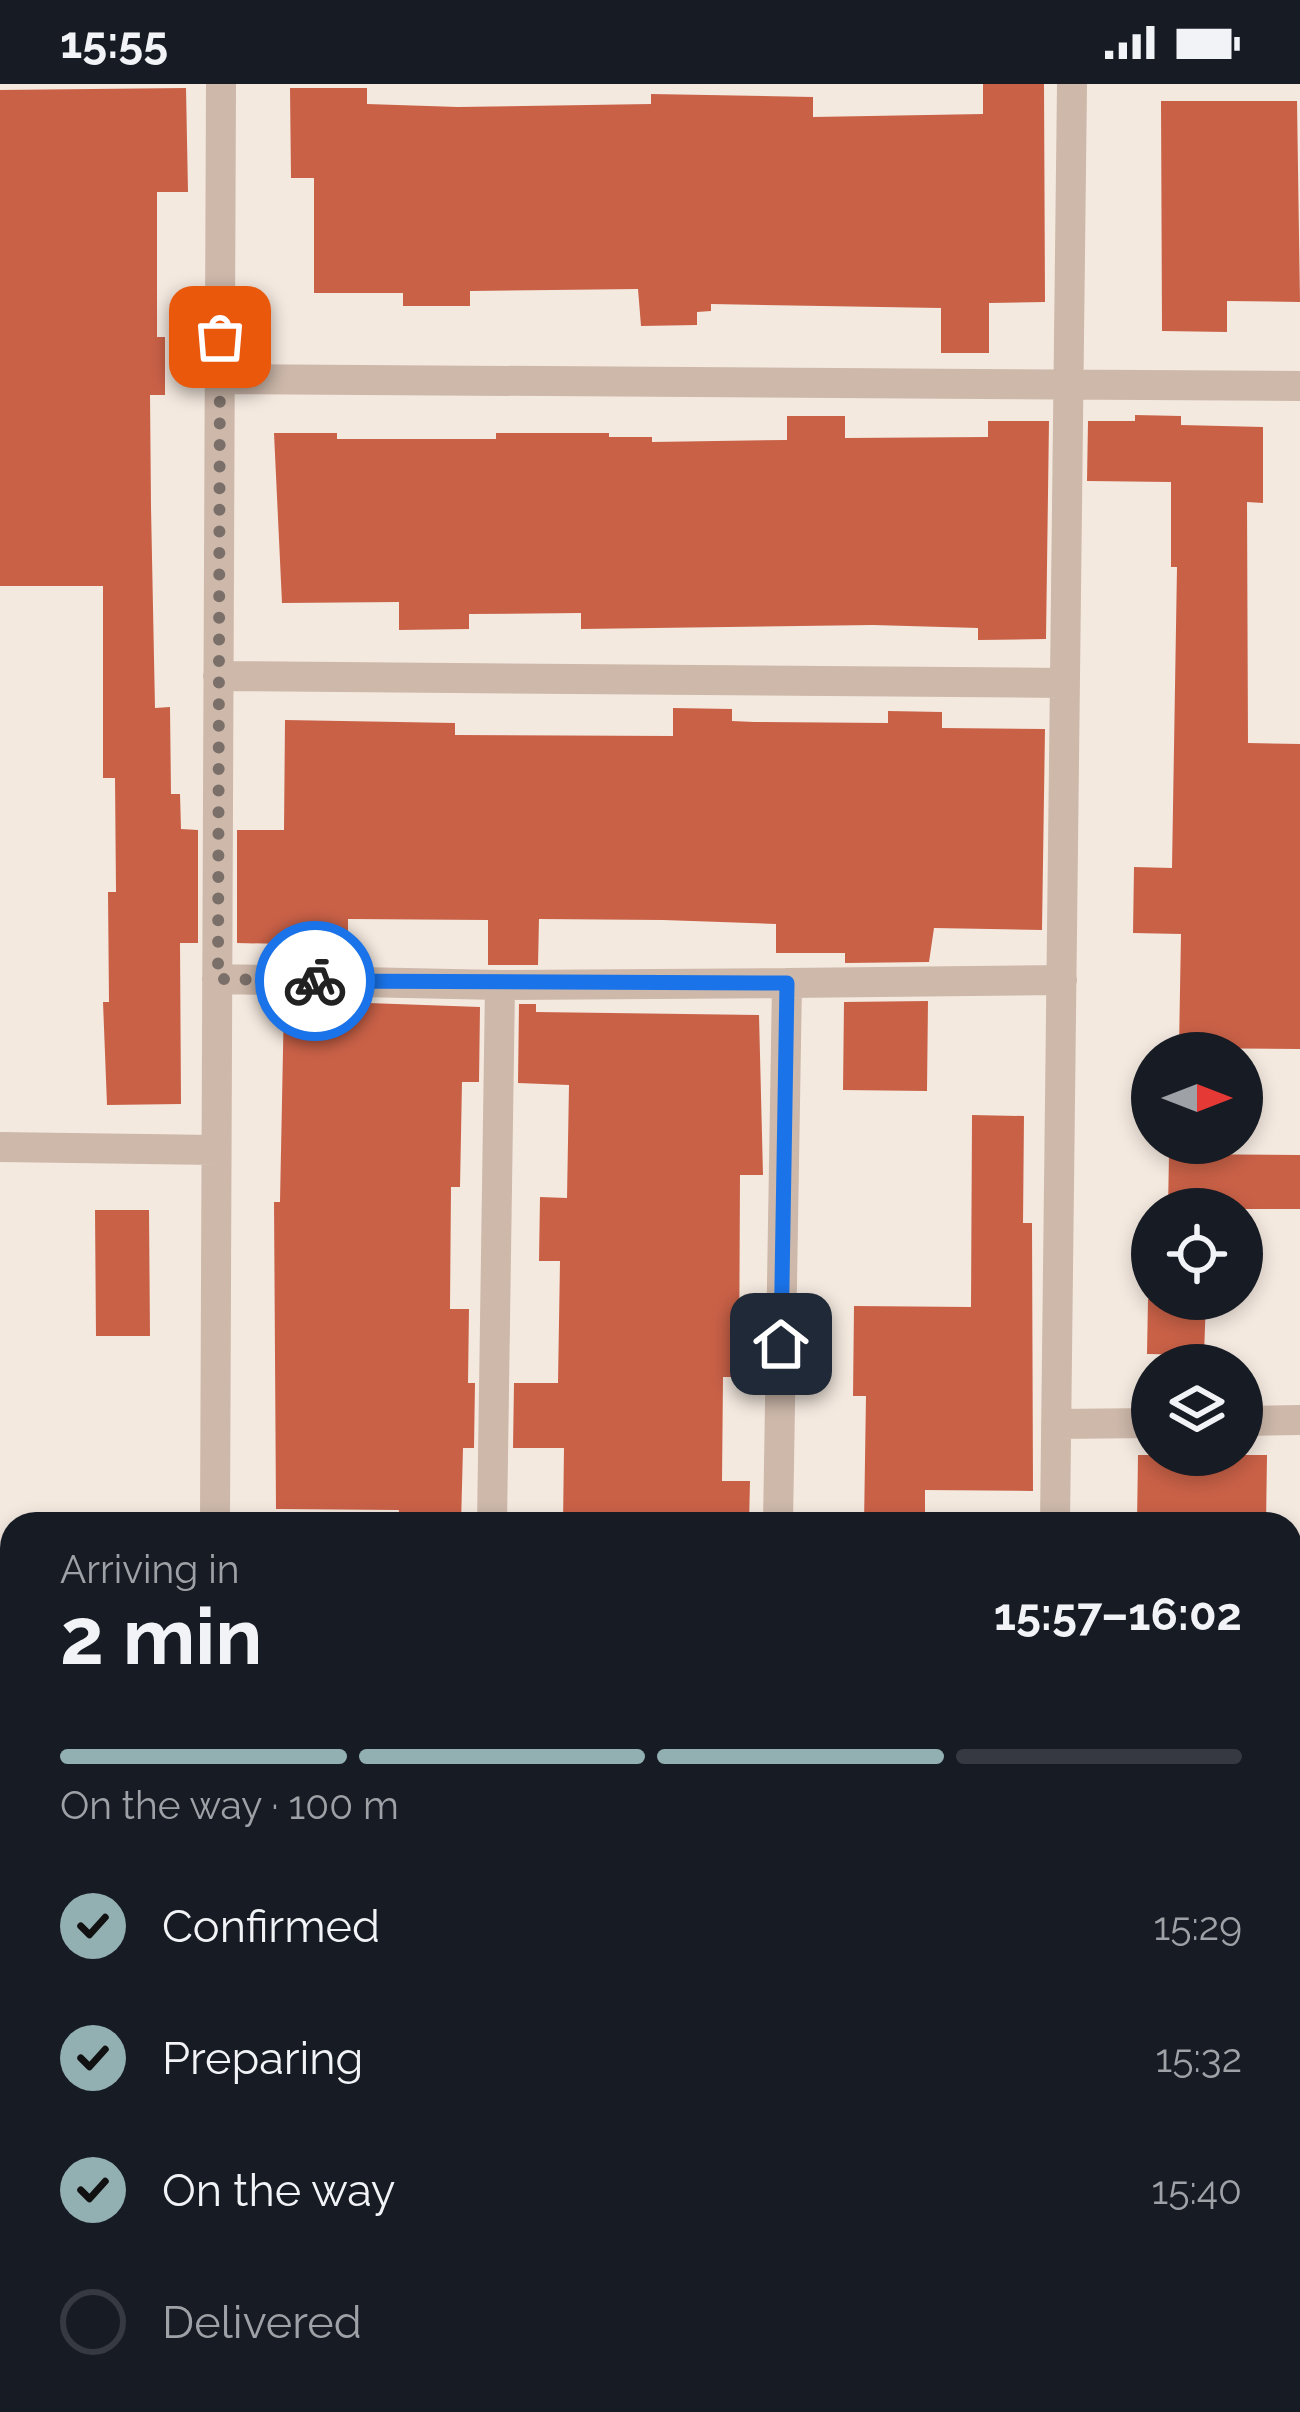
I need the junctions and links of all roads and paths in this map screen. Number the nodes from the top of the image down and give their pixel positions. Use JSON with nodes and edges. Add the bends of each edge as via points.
{"nodes":[{"id":1,"x":221,"y":84,"type":"edge"},
{"id":2,"x":1072,"y":84,"type":"edge"},
{"id":3,"x":219,"y":379,"type":"junction"},
{"id":4,"x":1069,"y":385,"type":"junction"},
{"id":5,"x":1300,"y":386,"type":"edge"},
{"id":6,"x":218,"y":676,"type":"junction"},
{"id":7,"x":1065,"y":683,"type":"junction"},
{"id":8,"x":218,"y":979,"type":"junction"},
{"id":9,"x":1062,"y":980,"type":"junction"},
{"id":10,"x":787,"y":983,"type":"junction"},
{"id":11,"x":500,"y":986,"type":"junction"},
{"id":12,"x":0,"y":1147,"type":"edge"},
{"id":13,"x":217,"y":1150,"type":"junction"},
{"id":14,"x":1300,"y":1420,"type":"edge"},
{"id":15,"x":1263,"y":1421,"type":"edge"},
{"id":16,"x":1131,"y":1423,"type":"edge"},
{"id":17,"x":1057,"y":1424,"type":"junction"},
{"id":18,"x":215,"y":1512,"type":"edge"},
{"id":19,"x":492,"y":1512,"type":"edge"},
{"id":20,"x":778,"y":1512,"type":"edge"},
{"id":21,"x":1055,"y":1512,"type":"edge"}],
"edges":[{"from":1,"to":3,"type":"street"},
{"from":2,"to":4,"type":"street"},
{"from":3,"to":4,"type":"street"},
{"from":3,"to":6,"type":"street"},
{"from":4,"to":5,"type":"street"},
{"from":4,"to":7,"type":"street"},
{"from":6,"to":7,"type":"street"},
{"from":6,"to":8,"type":"street"},
{"from":7,"to":9,"type":"street"},
{"from":8,"to":11,"type":"street"},
{"from":8,"to":13,"type":"street"},
{"from":9,"to":10,"type":"street"},
{"from":9,"to":17,"type":"street"},
{"from":10,"to":11,"type":"street"},
{"from":10,"to":20,"type":"street"},
{"from":11,"to":19,"type":"street"},
{"from":12,"to":13,"type":"street"},
{"from":13,"to":18,"type":"street"},
{"from":14,"to":15,"type":"street"},
{"from":16,"to":17,"type":"street"},
{"from":17,"to":21,"type":"street"}]}
